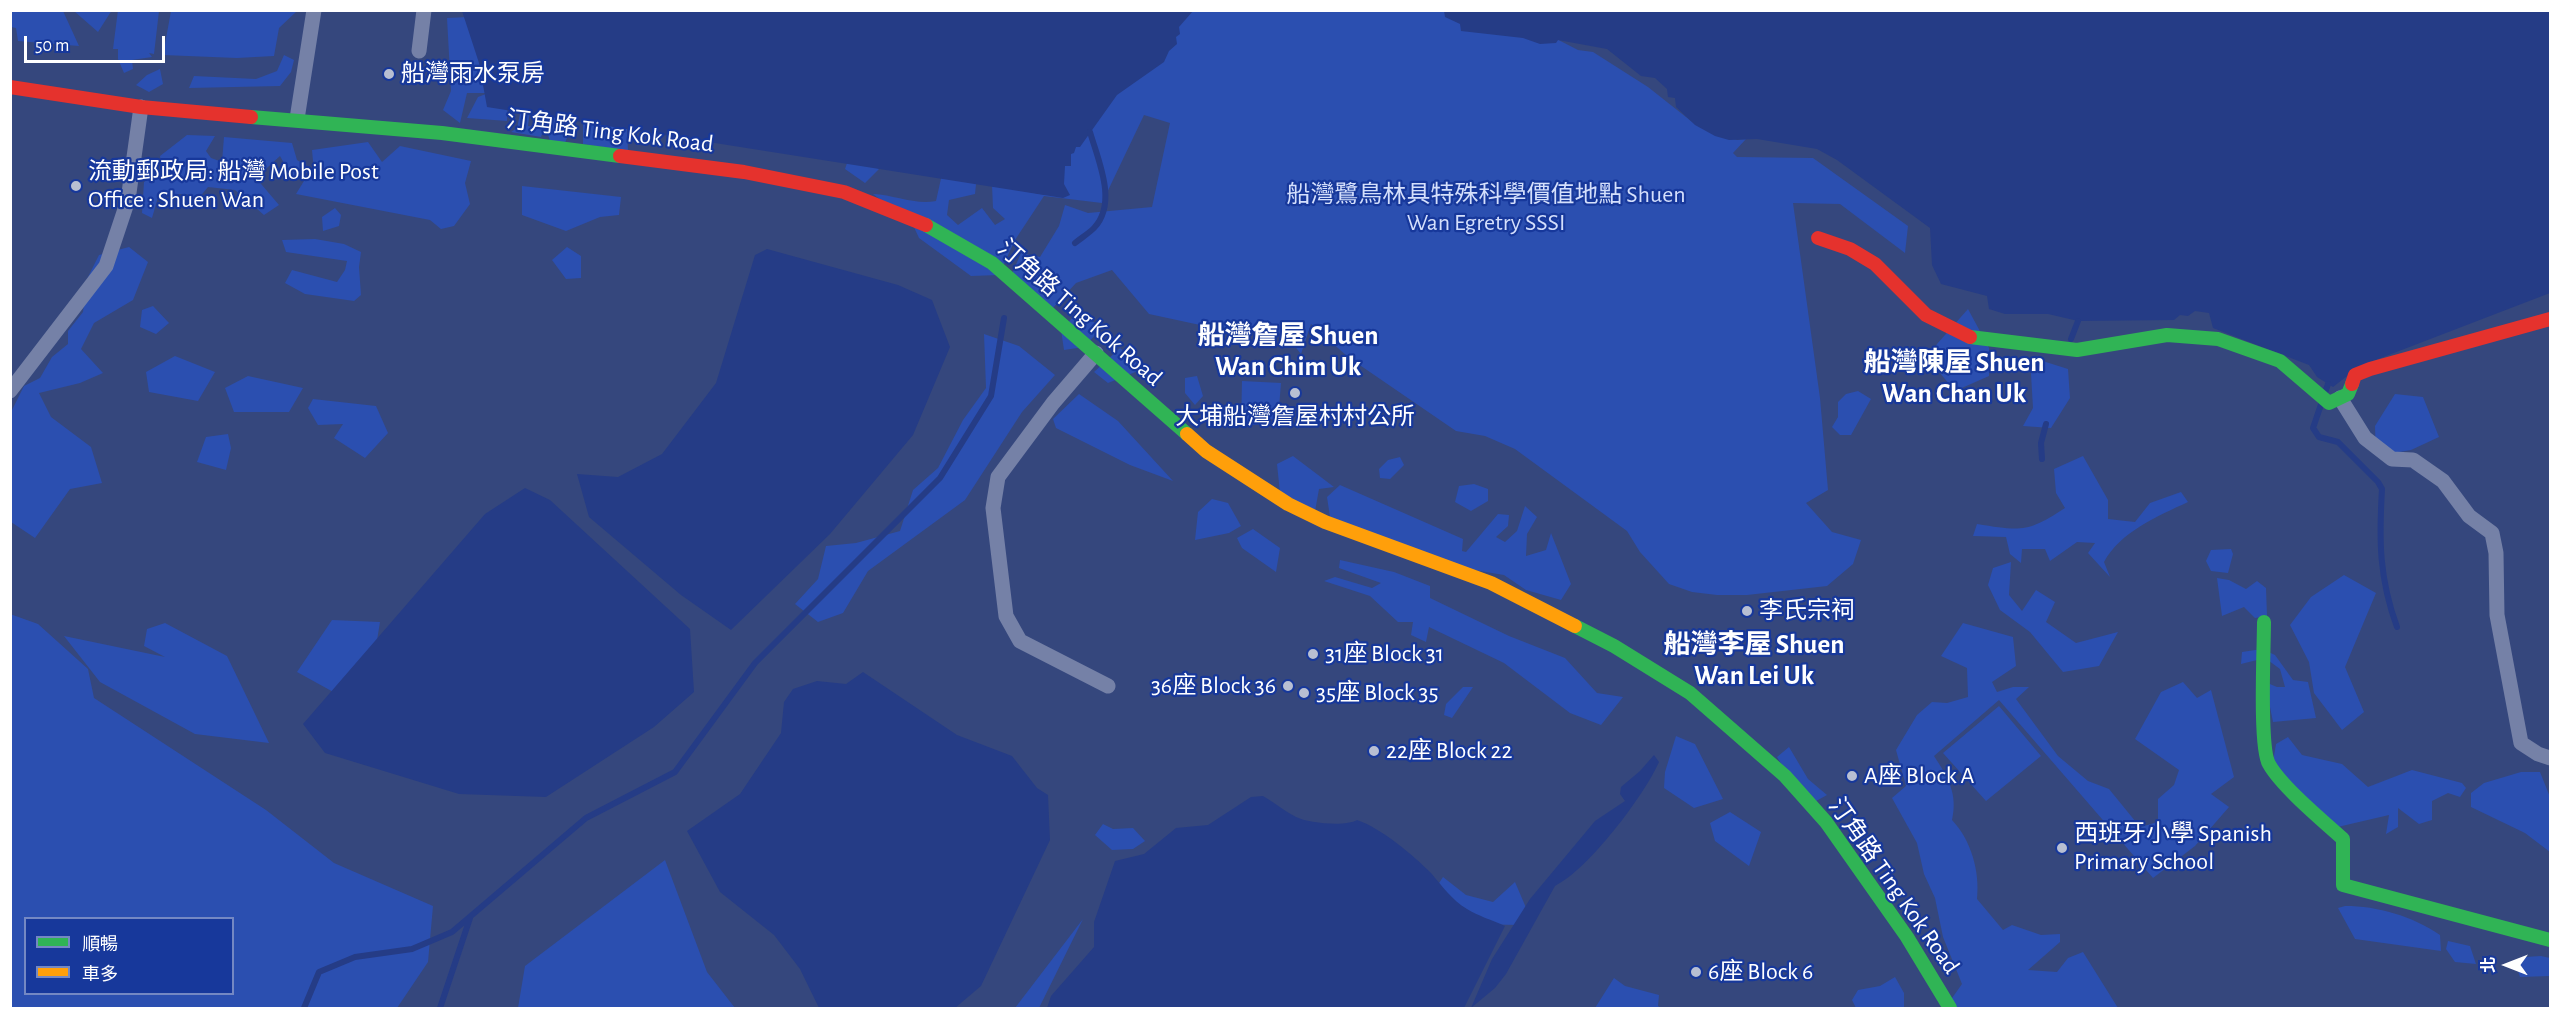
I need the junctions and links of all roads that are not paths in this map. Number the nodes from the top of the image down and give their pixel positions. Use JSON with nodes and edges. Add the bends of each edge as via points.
{"nodes":[{"id":1,"x":314,"y":10,"type":"edge"},
{"id":2,"x":424,"y":10,"type":"edge"},
{"id":3,"x":419,"y":51,"type":"dead end"},
{"id":4,"x":10,"y":87,"type":"edge"},
{"id":5,"x":141,"y":107,"type":"junction"},
{"id":6,"x":297,"y":119,"type":"junction"},
{"id":7,"x":1818,"y":238,"type":"dead end"},
{"id":8,"x":2550,"y":319,"type":"edge"},
{"id":9,"x":1096,"y":353,"type":"junction"},
{"id":10,"x":10,"y":391,"type":"edge"},
{"id":11,"x":2340,"y":398,"type":"junction"},
{"id":12,"x":2264,"y":622,"type":"dead end"},
{"id":13,"x":1108,"y":686,"type":"dead end"},
{"id":14,"x":2550,"y":758,"type":"edge"},
{"id":15,"x":2550,"y":940,"type":"edge"},
{"id":16,"x":1950,"y":1008,"type":"edge"}],
"edges":[{"from":1,"to":6,"type":"street"},
{"from":2,"to":3,"type":"street"},
{"from":4,"to":5,"type":"main road","name":"汀角路 Ting Kok Road"},
{"from":5,"to":6,"type":"main road","name":"汀角路 Ting Kok Road"},
{"from":5,"to":10,"type":"street","via":[[128,200],[106,266]]},
{"from":6,"to":9,"type":"main road","name":"汀角路 Ting Kok Road","via":[[442,133],[744,172],[844,192],[920,221],[992,263]]},
{"from":7,"to":11,"type":"main road","via":[[1850,249],[1875,264],[1926,315],[1974,339],[2077,350],[2167,335],[2218,339],[2280,361],[2330,403]]},
{"from":8,"to":11,"type":"main road","via":[[2370,369],[2355,375],[2348,394]]},
{"from":9,"to":13,"type":"street","via":[[1011,456],[998,477],[993,508],[1006,616],[1012,629],[1020,641]]},
{"from":9,"to":16,"type":"main road","name":"汀角路 Ting Kok Road","via":[[1206,451],[1288,504],[1325,522],[1491,583],[1614,646],[1690,693],[1785,776],[1826,822],[1900,927]]},
{"from":11,"to":14,"type":"street","via":[[2365,438],[2392,459],[2413,460],[2443,481],[2469,516],[2492,533],[2497,615],[2521,743]]},
{"from":12,"to":15,"type":"main road","via":[[2264,730],[2268,763],[2343,839],[2343,885]]}]}
